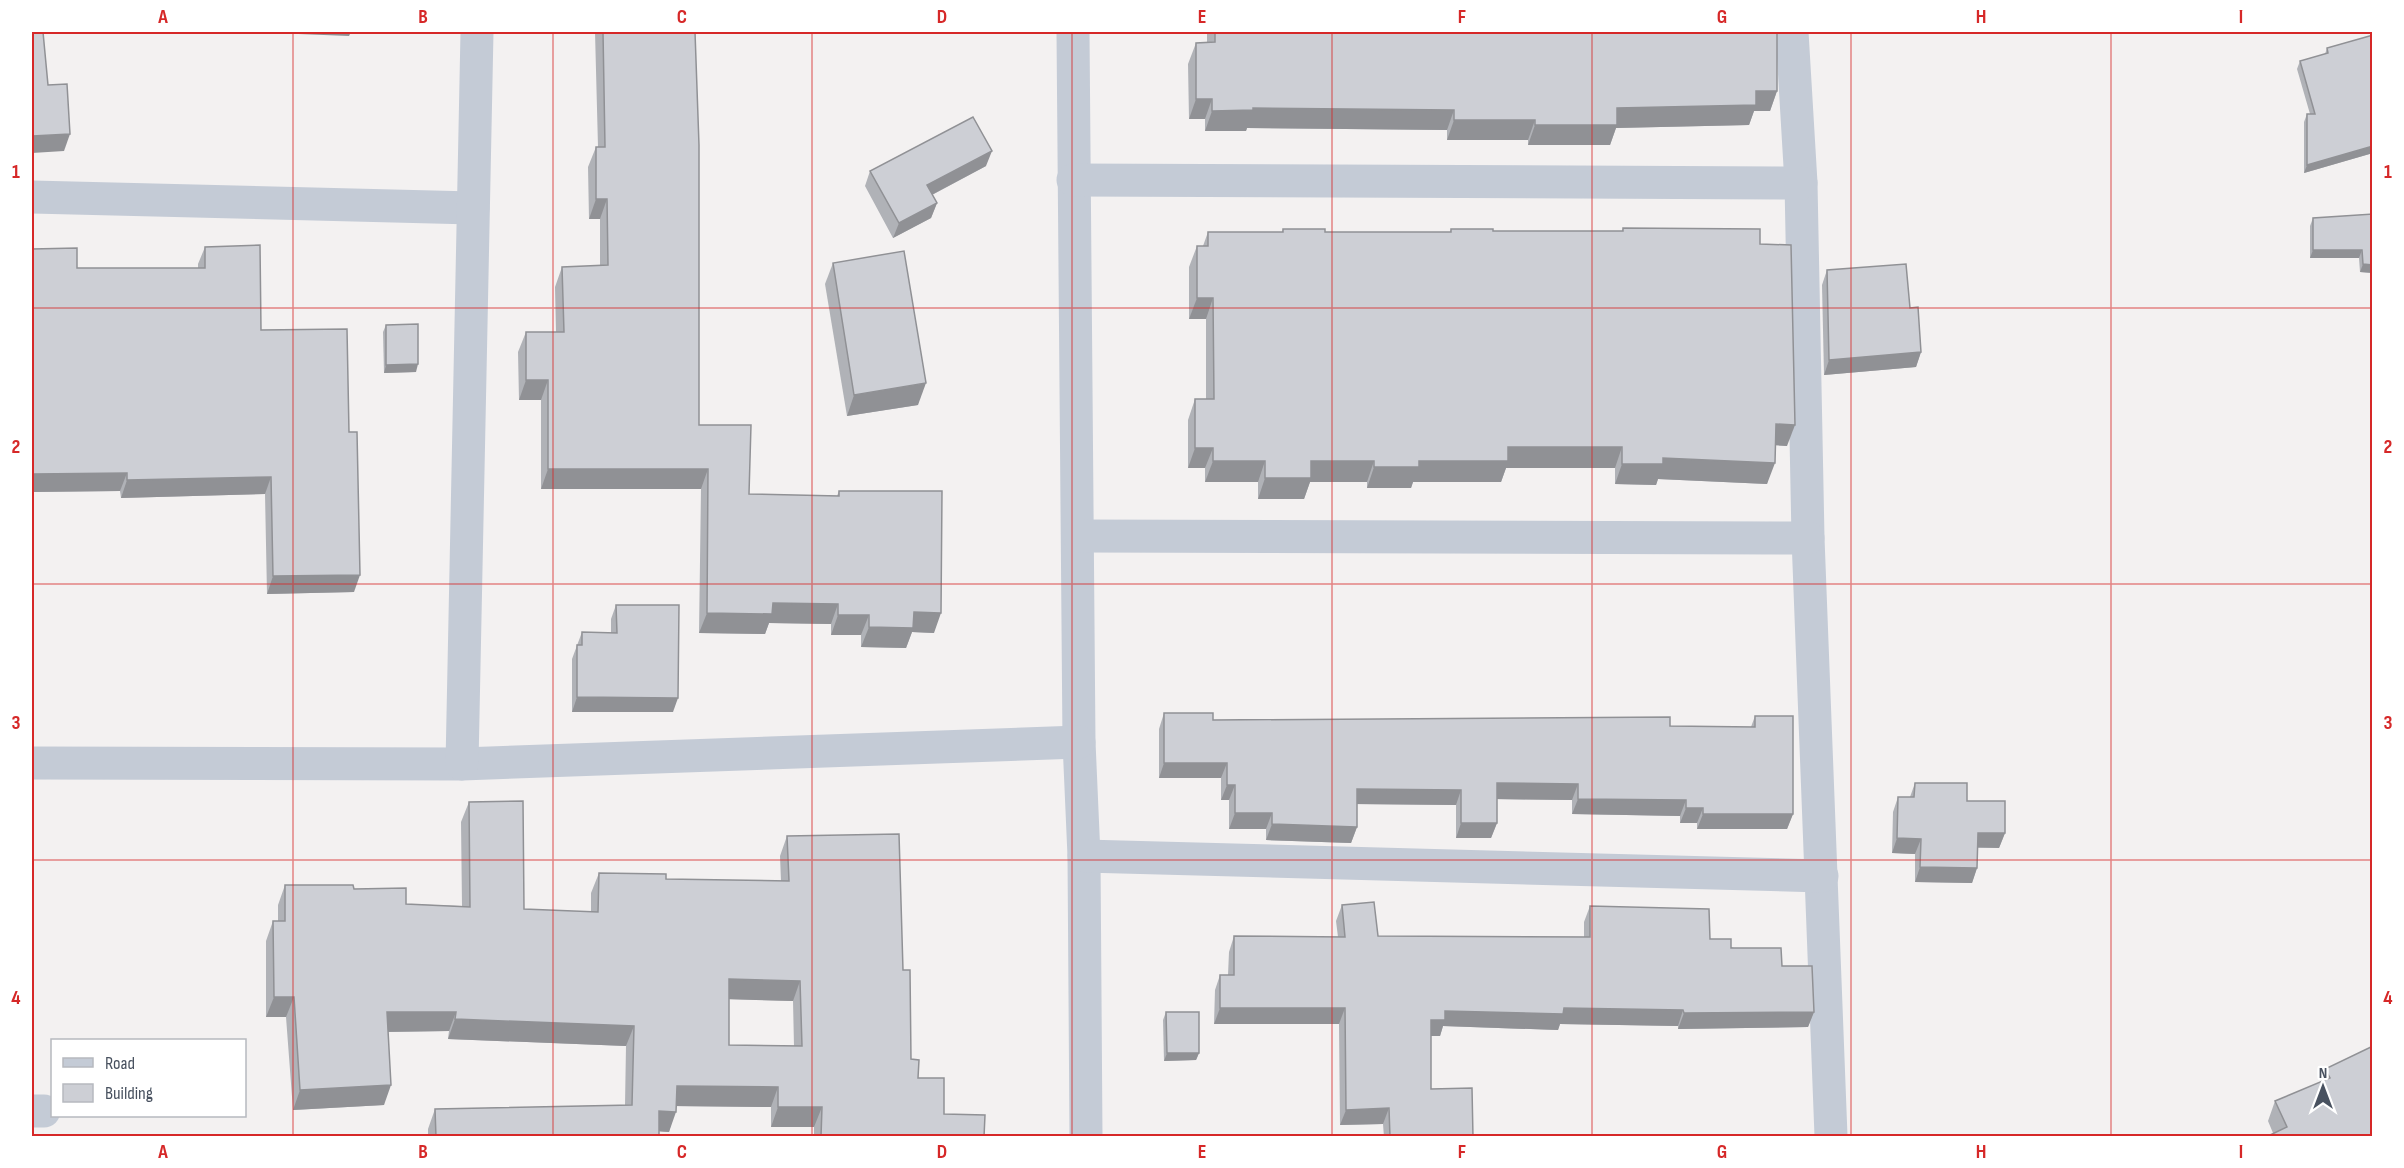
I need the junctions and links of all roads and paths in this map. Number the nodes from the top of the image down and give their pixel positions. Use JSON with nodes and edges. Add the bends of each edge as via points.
{"nodes":[{"id":1,"x":477,"y":32,"type":"edge"},
{"id":2,"x":1072,"y":32,"type":"edge"},
{"id":3,"x":1792,"y":32,"type":"edge"},
{"id":4,"x":1073,"y":180,"type":"junction"},
{"id":5,"x":1801,"y":183,"type":"junction"},
{"id":6,"x":32,"y":197,"type":"edge"},
{"id":7,"x":472,"y":208,"type":"junction"},
{"id":8,"x":1079,"y":536,"type":"junction"},
{"id":9,"x":1808,"y":538,"type":"junction"},
{"id":10,"x":1079,"y":742,"type":"junction"},
{"id":11,"x":32,"y":763,"type":"edge"},
{"id":12,"x":462,"y":764,"type":"junction"},
{"id":13,"x":1084,"y":856,"type":"junction"},
{"id":14,"x":1822,"y":876,"type":"junction"},
{"id":15,"x":1086,"y":1137,"type":"edge"},
{"id":16,"x":1831,"y":1137,"type":"edge"}],
"edges":[{"from":1,"to":7,"type":"street"},
{"from":2,"to":4,"type":"street"},
{"from":3,"to":5,"type":"street"},
{"from":4,"to":5,"type":"street"},
{"from":4,"to":8,"type":"street"},
{"from":5,"to":9,"type":"street"},
{"from":6,"to":7,"type":"street"},
{"from":7,"to":12,"type":"street"},
{"from":8,"to":9,"type":"street"},
{"from":8,"to":10,"type":"street"},
{"from":9,"to":14,"type":"street"},
{"from":10,"to":12,"type":"street"},
{"from":10,"to":13,"type":"street"},
{"from":11,"to":12,"type":"street"},
{"from":13,"to":14,"type":"street"},
{"from":13,"to":15,"type":"street"},
{"from":14,"to":16,"type":"street"}]}
